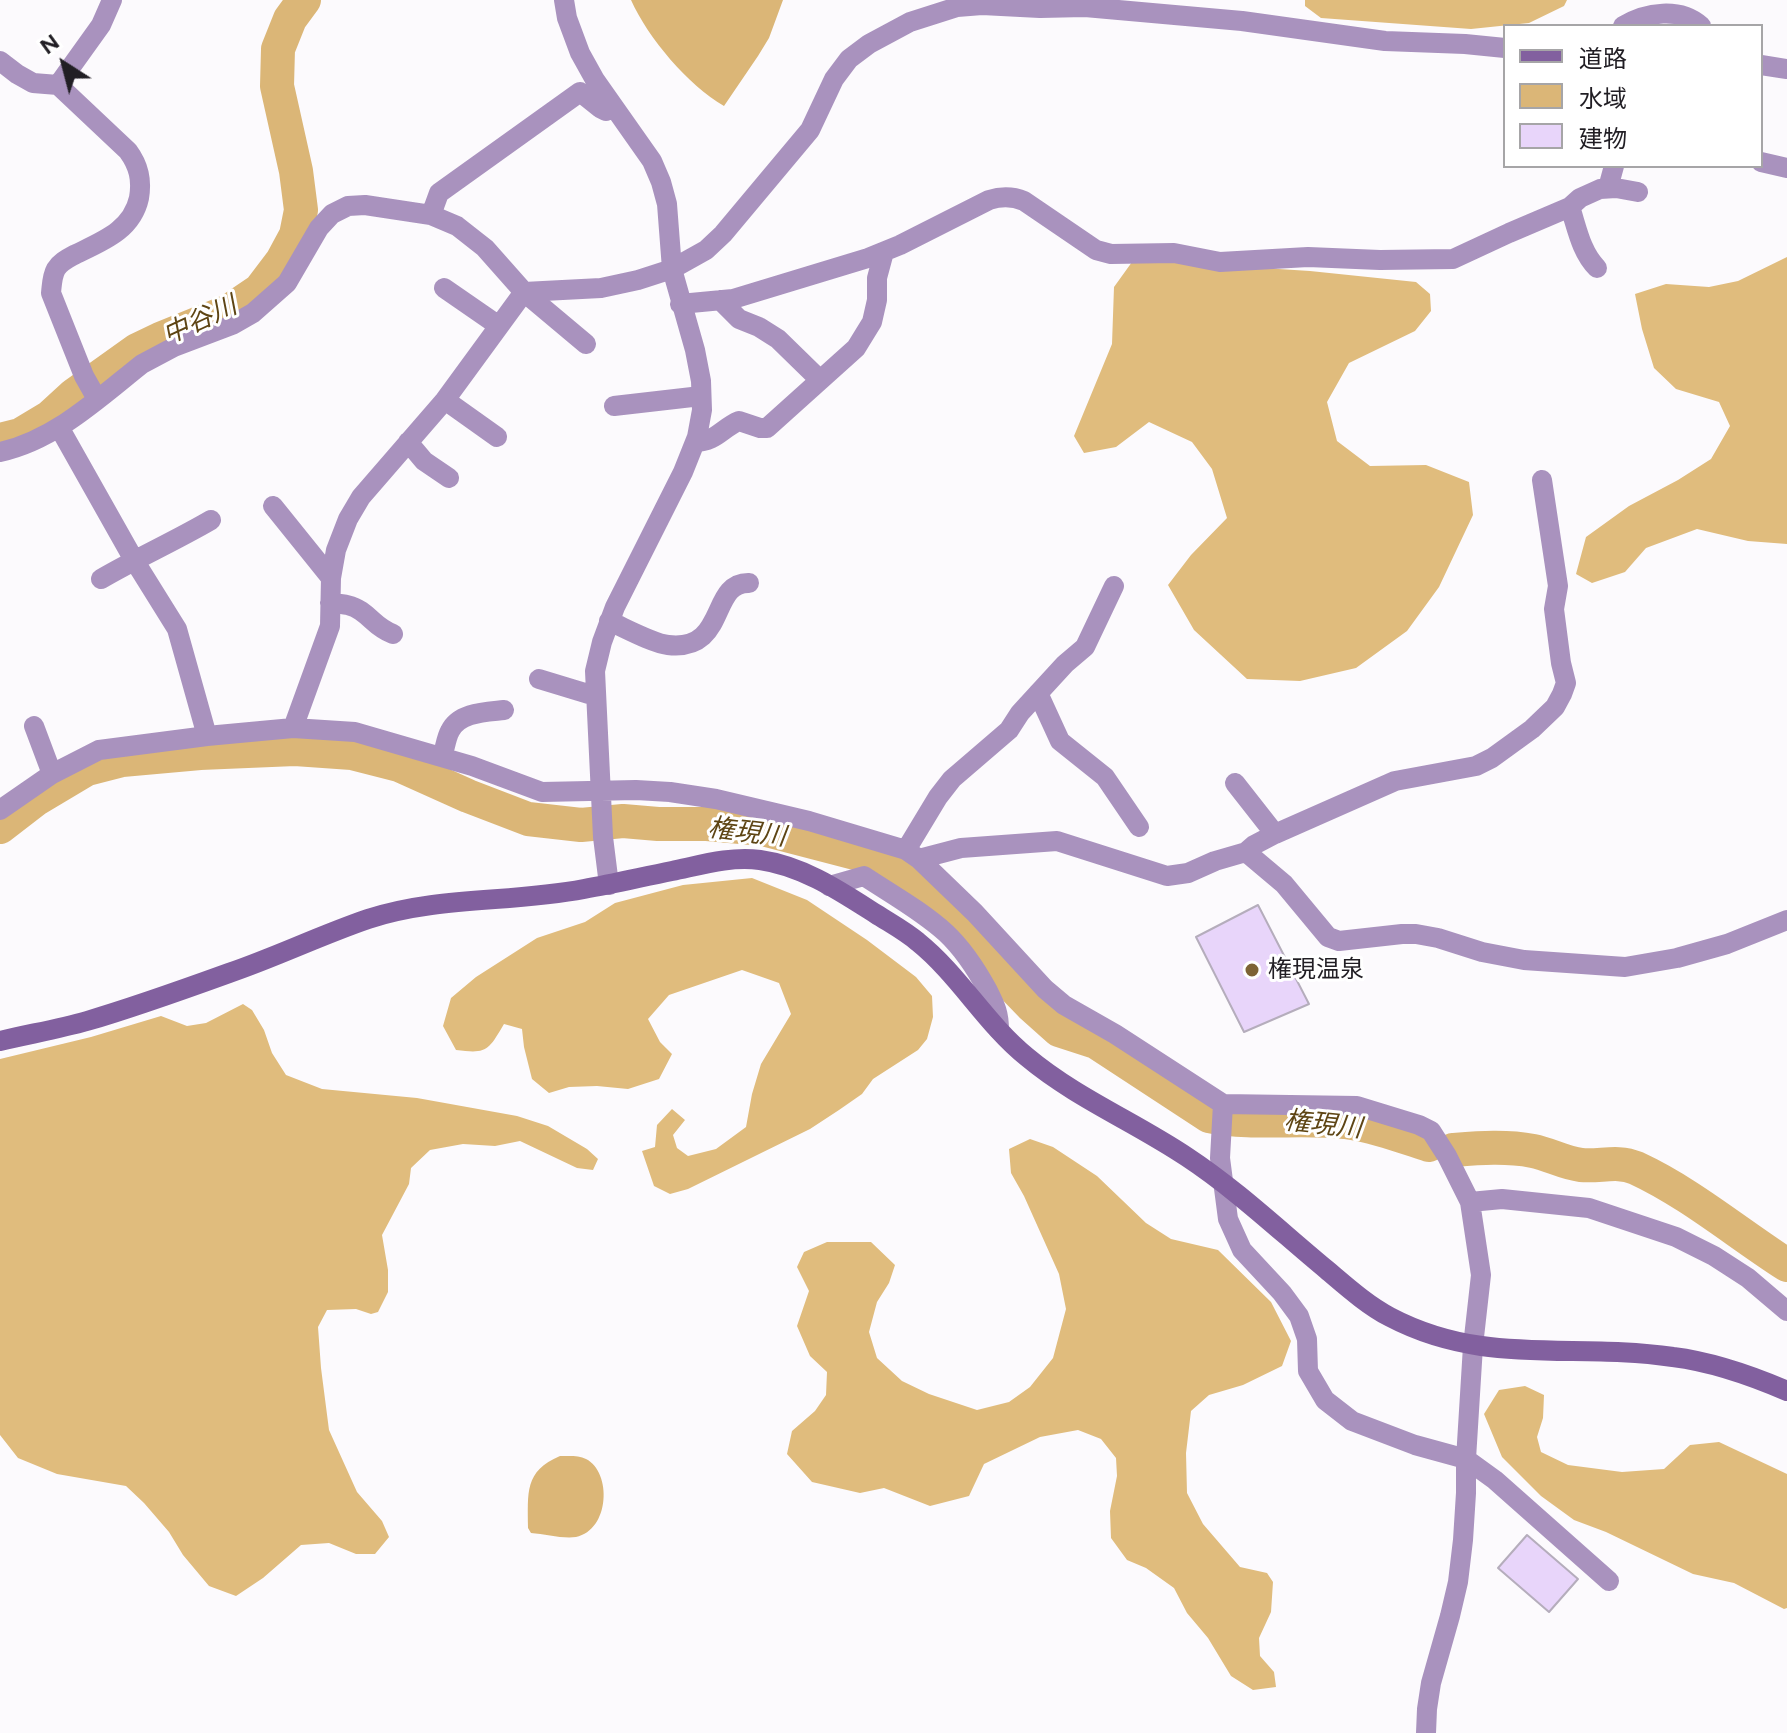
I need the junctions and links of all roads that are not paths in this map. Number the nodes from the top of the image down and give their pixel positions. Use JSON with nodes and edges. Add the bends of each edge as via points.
{"nodes":[{"id":1,"x":112,"y":0,"type":"edge"},
{"id":2,"x":564,"y":0,"type":"edge"},
{"id":3,"x":1627,"y":24,"type":"edge"},
{"id":4,"x":1699,"y":24,"type":"edge"},
{"id":5,"x":1503,"y":48,"type":"edge"},
{"id":6,"x":0,"y":63,"type":"edge"},
{"id":7,"x":1763,"y":65,"type":"edge"},
{"id":8,"x":1787,"y":69,"type":"edge"},
{"id":9,"x":58,"y":85,"type":"junction"},
{"id":10,"x":614,"y":107,"type":"junction"},
{"id":11,"x":1763,"y":162,"type":"edge"},
{"id":12,"x":1613,"y":168,"type":"edge"},
{"id":13,"x":1787,"y":168,"type":"edge"},
{"id":14,"x":1608,"y":188,"type":"junction"},
{"id":15,"x":1638,"y":192,"type":"dead end"},
{"id":16,"x":1570,"y":207,"type":"junction"},
{"id":17,"x":431,"y":215,"type":"junction"},
{"id":18,"x":884,"y":252,"type":"junction"},
{"id":19,"x":1597,"y":268,"type":"dead end"},
{"id":20,"x":672,"y":269,"type":"junction"},
{"id":21,"x":444,"y":288,"type":"dead end"},
{"id":22,"x":524,"y":292,"type":"junction"},
{"id":23,"x":720,"y":300,"type":"junction"},
{"id":24,"x":680,"y":304,"type":"junction"},
{"id":25,"x":499,"y":326,"type":"junction"},
{"id":26,"x":586,"y":344,"type":"dead end"},
{"id":27,"x":820,"y":380,"type":"junction"},
{"id":28,"x":92,"y":389,"type":"junction"},
{"id":29,"x":701,"y":396,"type":"junction"},
{"id":30,"x":445,"y":400,"type":"junction"},
{"id":31,"x":614,"y":406,"type":"dead end"},
{"id":32,"x":59,"y":427,"type":"junction"},
{"id":33,"x":497,"y":437,"type":"dead end"},
{"id":34,"x":408,"y":442,"type":"junction"},
{"id":35,"x":695,"y":442,"type":"junction"},
{"id":36,"x":3,"y":445,"type":"edge"},
{"id":37,"x":449,"y":478,"type":"dead end"},
{"id":38,"x":1542,"y":480,"type":"dead end"},
{"id":39,"x":273,"y":506,"type":"dead end"},
{"id":40,"x":211,"y":520,"type":"dead end"},
{"id":41,"x":134,"y":560,"type":"junction"},
{"id":42,"x":331,"y":578,"type":"junction"},
{"id":43,"x":101,"y":579,"type":"dead end"},
{"id":44,"x":749,"y":583,"type":"dead end"},
{"id":45,"x":1114,"y":586,"type":"dead end"},
{"id":46,"x":330,"y":603,"type":"junction"},
{"id":47,"x":609,"y":621,"type":"junction"},
{"id":48,"x":393,"y":634,"type":"dead end"},
{"id":49,"x":539,"y":679,"type":"dead end"},
{"id":50,"x":1038,"y":693,"type":"junction"},
{"id":51,"x":595,"y":696,"type":"junction"},
{"id":52,"x":496,"y":705,"type":"dead end"},
{"id":53,"x":34,"y":726,"type":"dead end"},
{"id":54,"x":293,"y":728,"type":"junction"},
{"id":55,"x":207,"y":736,"type":"junction"},
{"id":56,"x":442,"y":757,"type":"junction"},
{"id":57,"x":52,"y":774,"type":"junction"},
{"id":58,"x":1235,"y":783,"type":"dead end"},
{"id":59,"x":601,"y":798,"type":"junction"},
{"id":60,"x":0,"y":810,"type":"edge"},
{"id":61,"x":1139,"y":827,"type":"dead end"},
{"id":62,"x":1275,"y":834,"type":"junction"},
{"id":63,"x":1246,"y":852,"type":"junction"},
{"id":64,"x":912,"y":854,"type":"junction"},
{"id":65,"x":609,"y":885,"type":"junction"},
{"id":66,"x":829,"y":886,"type":"junction"},
{"id":67,"x":1787,"y":920,"type":"edge"},
{"id":68,"x":965,"y":929,"type":"junction"},
{"id":69,"x":999,"y":1030,"type":"junction"},
{"id":70,"x":0,"y":1041,"type":"edge"},
{"id":71,"x":1222,"y":1114,"type":"junction"},
{"id":72,"x":1222,"y":1183,"type":"junction"},
{"id":73,"x":1470,"y":1202,"type":"junction"},
{"id":74,"x":1787,"y":1311,"type":"edge"},
{"id":75,"x":1473,"y":1346,"type":"junction"},
{"id":76,"x":1787,"y":1391,"type":"edge"},
{"id":77,"x":1466,"y":1459,"type":"junction"},
{"id":78,"x":1609,"y":1581,"type":"dead end"},
{"id":79,"x":1426,"y":1733,"type":"edge"}],
"edges":[{"from":1,"to":9,"type":"street","via":[[101,25]]},
{"from":2,"to":10,"type":"street","via":[[580,53]]},
{"from":3,"to":4,"type":"street","via":[[1648,14],[1682,16]]},
{"from":5,"to":20,"type":"street","via":[[1385,41],[1085,7],[957,7],[910,22],[849,59],[810,130],[723,234]]},
{"from":6,"to":9,"type":"street","via":[[33,83]]},
{"from":7,"to":8,"type":"street"},
{"from":9,"to":28,"type":"street","via":[[128,151],[140,178],[131,220],[104,241],[64,260],[52,280],[51,293]]},
{"from":10,"to":17,"type":"street","via":[[606,111],[580,92],[439,193]]},
{"from":10,"to":20,"type":"street","via":[[661,182]]},
{"from":11,"to":13,"type":"street"},
{"from":12,"to":14,"type":"street"},
{"from":14,"to":15,"type":"street"},
{"from":14,"to":16,"type":"street"},
{"from":16,"to":18,"type":"street","via":[[1453,259],[1220,262],[1174,253],[1096,250],[1024,201],[1001,197]]},
{"from":16,"to":19,"type":"street","via":[[1584,250]]},
{"from":17,"to":22,"type":"street","via":[[457,226],[485,248]]},
{"from":17,"to":28,"type":"street","via":[[365,205],[332,214],[287,283],[253,313]]},
{"from":18,"to":23,"type":"street"},
{"from":18,"to":27,"type":"street","via":[[872,322],[856,348]]},
{"from":20,"to":22,"type":"street","via":[[601,288]]},
{"from":20,"to":24,"type":"street"},
{"from":21,"to":25,"type":"street"},
{"from":22,"to":25,"type":"street"},
{"from":22,"to":26,"type":"street"},
{"from":23,"to":24,"type":"street"},
{"from":23,"to":27,"type":"street","via":[[739,319],[778,339]]},
{"from":24,"to":29,"type":"street","via":[[695,350]]},
{"from":25,"to":30,"type":"street"},
{"from":27,"to":35,"type":"street","via":[[767,428],[739,421],[707,442]]},
{"from":28,"to":32,"type":"street"},
{"from":29,"to":31,"type":"street"},
{"from":29,"to":35,"type":"street"},
{"from":30,"to":33,"type":"street"},
{"from":30,"to":34,"type":"street"},
{"from":32,"to":36,"type":"street","via":[[17,448]]},
{"from":32,"to":41,"type":"street"},
{"from":34,"to":37,"type":"street"},
{"from":34,"to":42,"type":"street","via":[[348,519]]},
{"from":35,"to":47,"type":"street"},
{"from":38,"to":62,"type":"street","via":[[1566,683],[1555,707],[1476,766],[1395,781]]},
{"from":39,"to":42,"type":"street"},
{"from":40,"to":41,"type":"street"},
{"from":41,"to":43,"type":"street"},
{"from":41,"to":55,"type":"street","via":[[177,629]]},
{"from":42,"to":46,"type":"street"},
{"from":44,"to":47,"type":"street","via":[[733,587],[715,621],[696,642],[665,645]]},
{"from":45,"to":50,"type":"street","via":[[1085,647]]},
{"from":46,"to":48,"type":"street","via":[[347,604]]},
{"from":46,"to":54,"type":"street","via":[[330,626]]},
{"from":47,"to":51,"type":"street","via":[[595,671]]},
{"from":49,"to":51,"type":"street"},
{"from":50,"to":61,"type":"street","via":[[1060,741],[1105,777]]},
{"from":50,"to":64,"type":"street","via":[[1009,730],[952,779]]},
{"from":51,"to":59,"type":"street"},
{"from":52,"to":56,"type":"street","via":[[457,721]]},
{"from":53,"to":57,"type":"street"},
{"from":54,"to":55,"type":"street"},
{"from":54,"to":56,"type":"street","via":[[355,732]]},
{"from":55,"to":57,"type":"street","via":[[99,750]]},
{"from":56,"to":59,"type":"street","via":[[542,792]]},
{"from":57,"to":60,"type":"street"},
{"from":58,"to":62,"type":"street"},
{"from":59,"to":64,"type":"street","via":[[670,792],[716,799]]},
{"from":59,"to":65,"type":"street"},
{"from":62,"to":63,"type":"street"},
{"from":63,"to":64,"type":"street","via":[[1167,876],[1057,841]]},
{"from":63,"to":67,"type":"street","via":[[1284,884],[1328,937],[1339,941],[1416,934],[1524,960],[1625,967],[1727,944]]},
{"from":64,"to":68,"type":"street"},
{"from":65,"to":66,"type":"street","via":[[721,860],[756,859]]},
{"from":65,"to":70,"type":"street","via":[[429,904],[370,919],[231,973],[85,1021]]},
{"from":66,"to":68,"type":"street","via":[[864,876],[946,934]]},
{"from":66,"to":69,"type":"street","via":[[917,941]]},
{"from":68,"to":69,"type":"street","via":[[968,959],[999,1013]]},
{"from":68,"to":71,"type":"street"},
{"from":69,"to":72,"type":"street","via":[[1074,1091],[1188,1157]]},
{"from":71,"to":72,"type":"street"},
{"from":71,"to":73,"type":"street","via":[[1357,1106],[1419,1125],[1431,1131]]},
{"from":72,"to":75,"type":"street","via":[[1384,1314]]},
{"from":72,"to":77,"type":"street","via":[[1228,1219],[1242,1250],[1299,1316],[1307,1339],[1308,1371],[1325,1400],[1352,1421]]},
{"from":73,"to":74,"type":"street","via":[[1502,1199],[1589,1208],[1676,1237],[1748,1278]]},
{"from":73,"to":75,"type":"street","via":[[1481,1275]]},
{"from":75,"to":76,"type":"street","via":[[1672,1356]]},
{"from":75,"to":77,"type":"street"},
{"from":77,"to":78,"type":"street"},
{"from":77,"to":79,"type":"street","via":[[1458,1582],[1431,1683]]}]}
